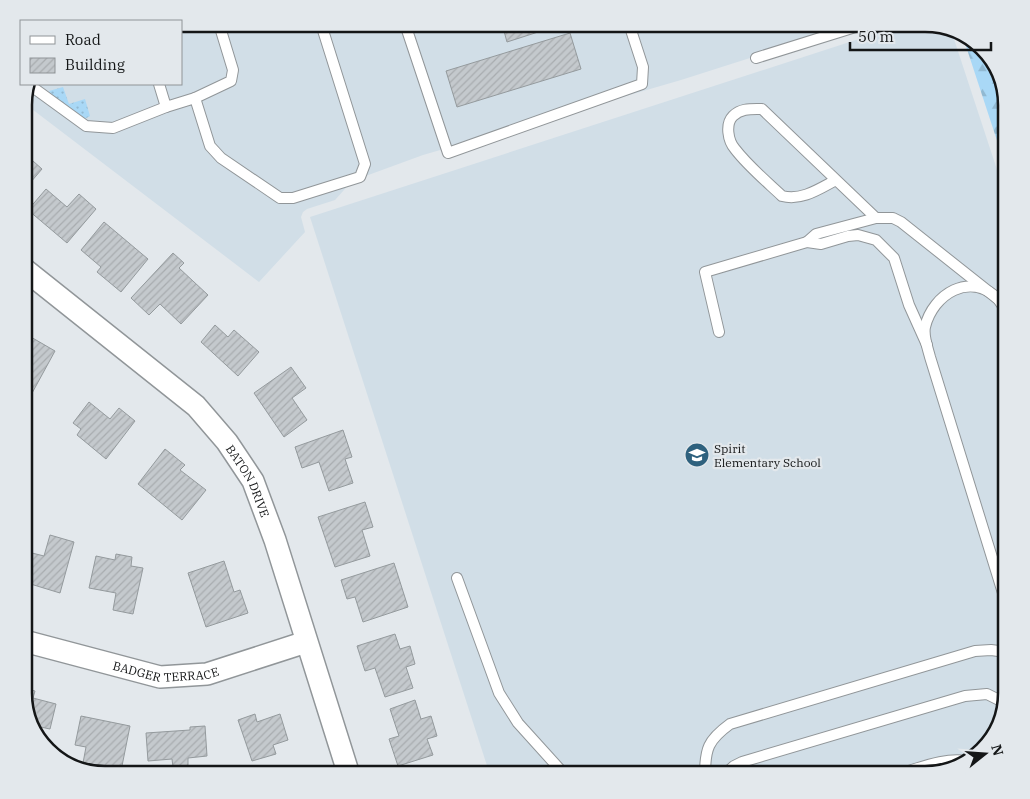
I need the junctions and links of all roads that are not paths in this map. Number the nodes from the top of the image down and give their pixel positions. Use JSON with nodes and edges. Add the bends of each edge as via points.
{"nodes":[{"id":1,"x":221,"y":32,"type":"edge"},
{"id":2,"x":324,"y":32,"type":"edge"},
{"id":3,"x":408,"y":32,"type":"edge"},
{"id":4,"x":632,"y":32,"type":"edge"},
{"id":5,"x":839,"y":32,"type":"edge"},
{"id":6,"x":756,"y":58,"type":"dead end"},
{"id":7,"x":159,"y":85,"type":"edge"},
{"id":8,"x":35,"y":89,"type":"edge"},
{"id":9,"x":195,"y":98,"type":"junction"},
{"id":10,"x":166,"y":107,"type":"junction"},
{"id":11,"x":836,"y":180,"type":"junction"},
{"id":12,"x":876,"y":218,"type":"junction"},
{"id":13,"x":807,"y":242,"type":"junction"},
{"id":14,"x":33,"y":276,"type":"edge"},
{"id":15,"x":998,"y":299,"type":"joint"},
{"id":16,"x":719,"y":332,"type":"dead end"},
{"id":17,"x":927,"y":345,"type":"junction"},
{"id":18,"x":998,"y":577,"type":"edge"},
{"id":19,"x":458,"y":578,"type":"dead end"},
{"id":20,"x":306,"y":642,"type":"junction"},
{"id":21,"x":33,"y":643,"type":"edge"},
{"id":22,"x":998,"y":651,"type":"edge"},
{"id":23,"x":997,"y":699,"type":"edge"},
{"id":24,"x":957,"y":759,"type":"edge"},
{"id":25,"x":346,"y":766,"type":"edge"},
{"id":26,"x":557,"y":766,"type":"edge"},
{"id":27,"x":706,"y":766,"type":"edge"},
{"id":28,"x":734,"y":766,"type":"edge"},
{"id":29,"x":928,"y":766,"type":"edge"}],
"edges":[{"from":1,"to":9,"type":"lane","via":[[233,70],[231,81]]},
{"from":2,"to":9,"type":"lane","via":[[365,164],[360,177],[293,198],[280,198],[221,158],[210,146]]},
{"from":3,"to":4,"type":"lane","via":[[448,153],[642,84],[643,67]]},
{"from":5,"to":6,"type":"lane"},
{"from":7,"to":10,"type":"lane"},
{"from":8,"to":10,"type":"lane","via":[[86,126],[113,128]]},
{"from":9,"to":10,"type":"lane"},
{"from":11,"to":11,"type":"lane","via":[[762,109],[741,110],[728,125],[734,148],[782,196],[808,195]]},
{"from":11,"to":12,"type":"lane"},
{"from":12,"to":13,"type":"lane","via":[[816,234]]},
{"from":12,"to":15,"type":"lane","via":[[893,218],[901,222]]},
{"from":13,"to":16,"type":"lane","via":[[705,272]]},
{"from":13,"to":17,"type":"lane","via":[[821,244],[858,235],[876,240],[894,258],[909,305]]},
{"from":14,"to":20,"type":"street","name":"BATON DRIVE","via":[[196,406],[227,442],[253,481]]},
{"from":15,"to":17,"type":"lane","via":[[972,286],[959,287],[948,294],[937,303],[924,329]]},
{"from":17,"to":18,"type":"lane"},
{"from":19,"to":26,"type":"lane","via":[[499,693],[518,723]]},
{"from":20,"to":21,"type":"street","name":"BADGER TERRACE","via":[[207,674],[160,677]]},
{"from":20,"to":25,"type":"street","name":"BATON DRIVE"},
{"from":22,"to":27,"type":"lane","via":[[975,652],[730,724],[716,734],[707,750]]},
{"from":23,"to":28,"type":"lane","via":[[987,694],[965,696]]},
{"from":24,"to":29,"type":"lane"}]}
